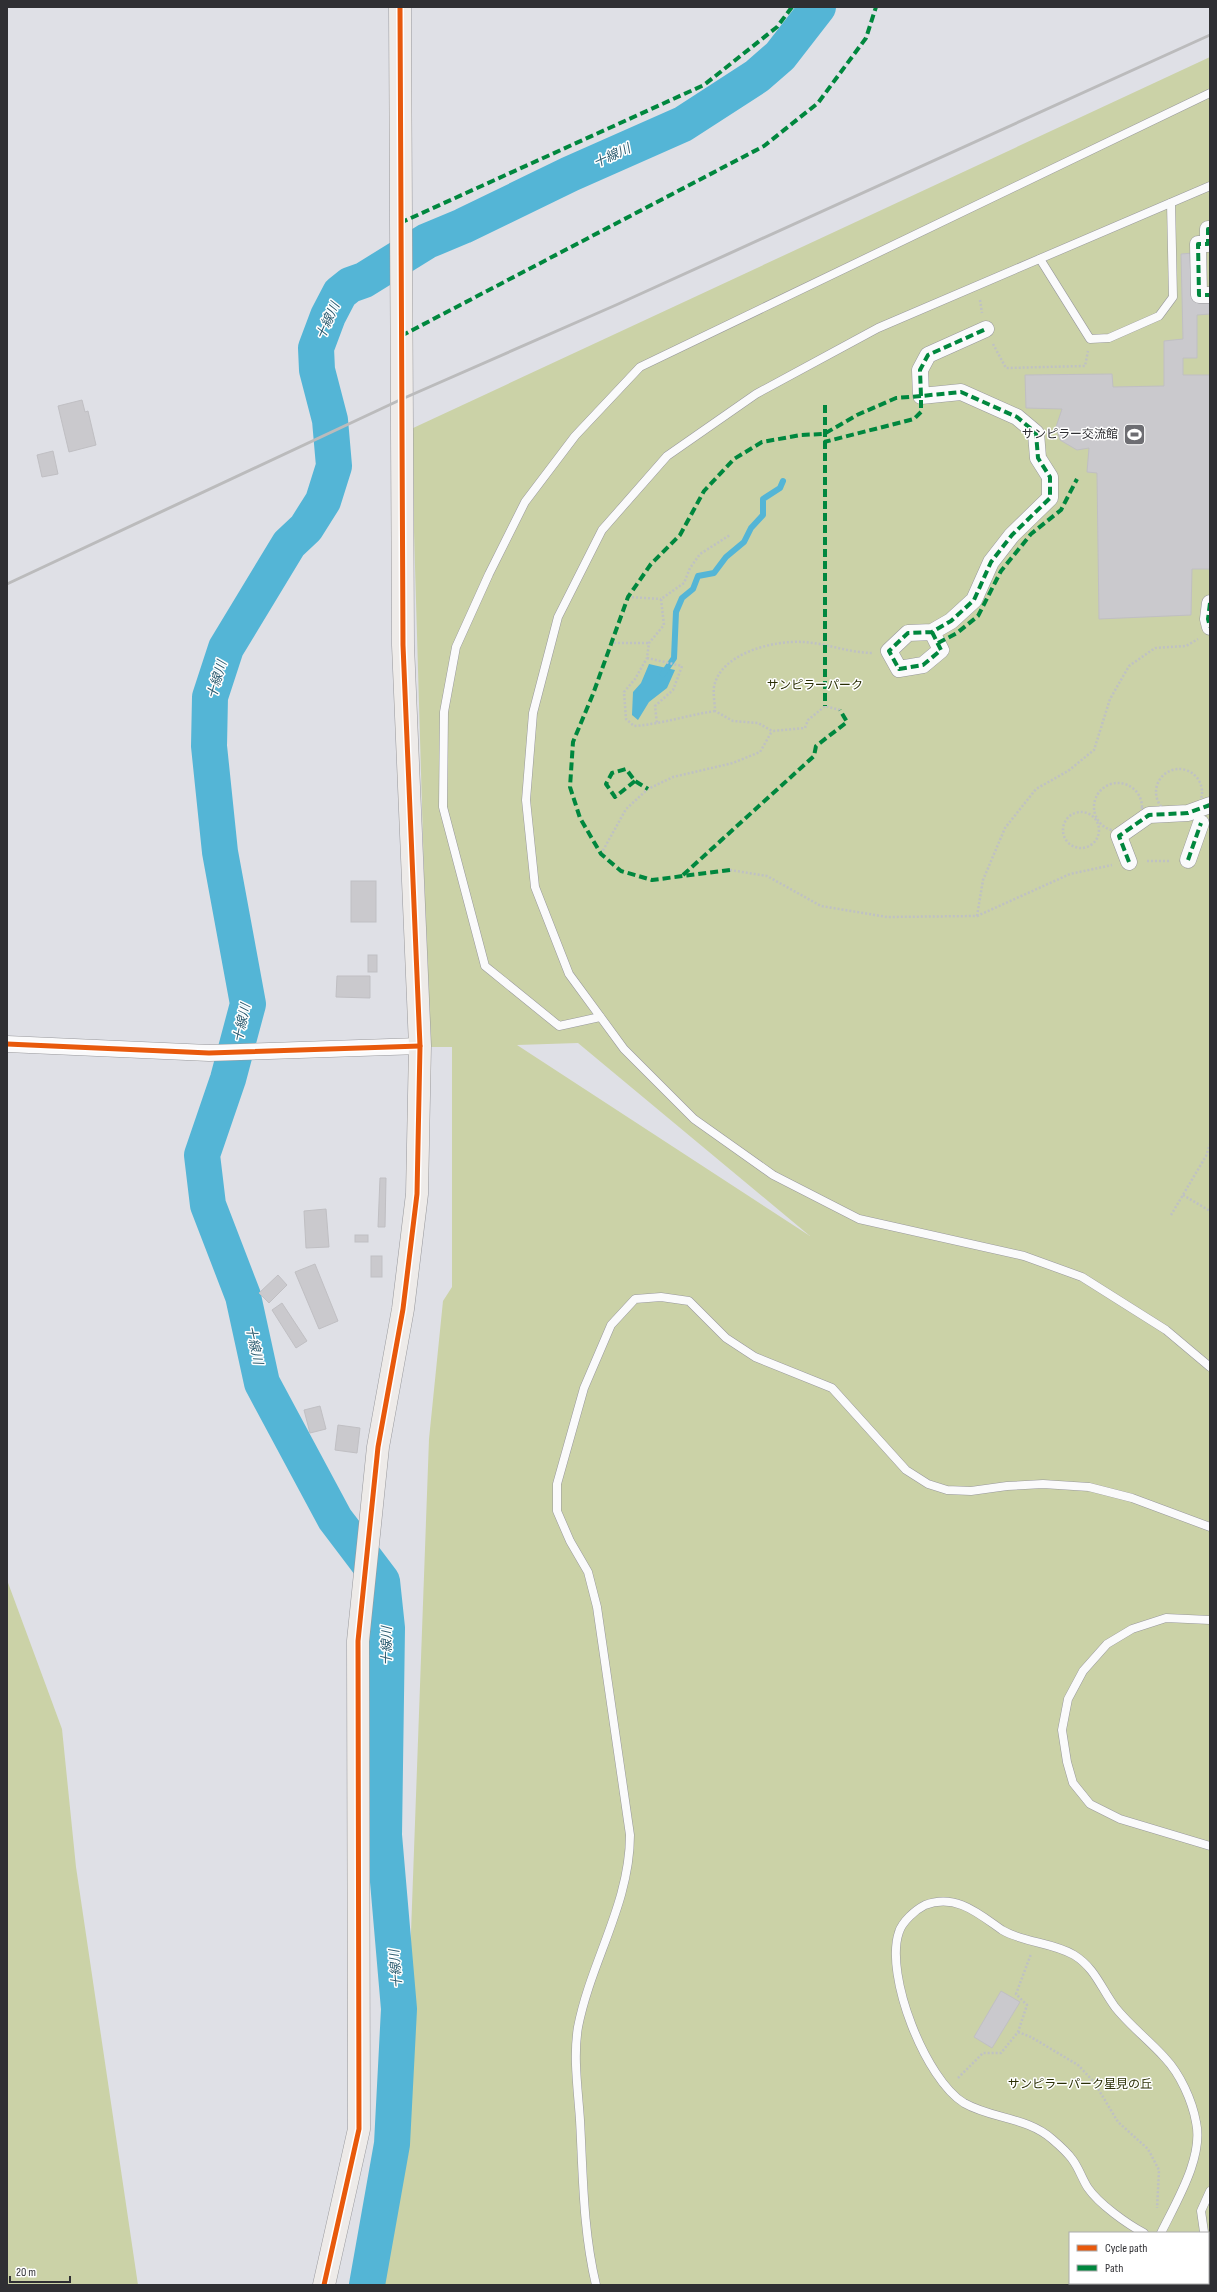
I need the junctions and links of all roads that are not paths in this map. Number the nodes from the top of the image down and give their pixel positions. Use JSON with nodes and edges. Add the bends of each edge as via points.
{"nodes":[{"id":1,"x":400,"y":7,"type":"edge"},
{"id":2,"x":1210,"y":93,"type":"edge"},
{"id":3,"x":1210,"y":186,"type":"edge"},
{"id":4,"x":1171,"y":203,"type":"junction"},
{"id":5,"x":1210,"y":229,"type":"edge"},
{"id":6,"x":1040,"y":259,"type":"junction"},
{"id":7,"x":1210,"y":295,"type":"edge"},
{"id":8,"x":986,"y":329,"type":"road end"},
{"id":9,"x":1210,"y":603,"type":"edge"},
{"id":10,"x":1207,"y":631,"type":"edge"},
{"id":11,"x":932,"y":632,"type":"junction"},
{"id":12,"x":1210,"y":805,"type":"edge"},
{"id":13,"x":1201,"y":823,"type":"dead end"},
{"id":14,"x":1188,"y":860,"type":"road end"},
{"id":15,"x":1130,"y":862,"type":"road end"},
{"id":16,"x":600,"y":1017,"type":"junction"},
{"id":17,"x":7,"y":1044,"type":"edge"},
{"id":18,"x":420,"y":1046,"type":"junction"},
{"id":19,"x":1210,"y":1367,"type":"edge"},
{"id":20,"x":1210,"y":1527,"type":"edge"},
{"id":21,"x":1210,"y":1620,"type":"edge"},
{"id":22,"x":1210,"y":1846,"type":"edge"},
{"id":23,"x":1210,"y":2191,"type":"edge"},
{"id":24,"x":1143,"y":2232,"type":"edge"},
{"id":25,"x":1162,"y":2232,"type":"edge"},
{"id":26,"x":1204,"y":2232,"type":"edge"},
{"id":27,"x":324,"y":2285,"type":"edge"},
{"id":28,"x":596,"y":2285,"type":"edge"}],
"edges":[{"from":1,"to":18,"type":"street","via":[[403,645]]},
{"from":2,"to":16,"type":"lane","via":[[640,367],[575,436],[525,502],[456,647],[444,712],[443,807],[485,966],[559,1026]]},
{"from":3,"to":4,"type":"lane"},
{"from":4,"to":6,"type":"lane"},
{"from":4,"to":6,"type":"lane","via":[[1173,297],[1159,316],[1109,338],[1090,339]]},
{"from":5,"to":7,"type":"street","via":[[1208,244],[1198,244],[1199,295]]},
{"from":6,"to":16,"type":"lane","via":[[878,328],[756,394],[667,456],[602,530],[558,617],[533,713],[526,800],[535,887],[569,974]]},
{"from":8,"to":11,"type":"street","via":[[928,355],[920,370],[921,396],[962,392],[1017,417],[1036,433],[1038,458],[1050,478],[1050,498],[1012,535],[991,562],[974,600],[951,621]]},
{"from":9,"to":10,"type":"street"},
{"from":11,"to":11,"type":"street","via":[[908,633],[889,651],[899,669],[923,665],[941,650]]},
{"from":12,"to":15,"type":"street","via":[[1188,813],[1149,815],[1119,836]]},
{"from":13,"to":14,"type":"street"},
{"from":16,"to":19,"type":"lane","via":[[624,1050],[694,1119],[773,1176],[859,1219],[1024,1256],[1082,1277],[1166,1330]]},
{"from":17,"to":18,"type":"street","via":[[209,1053]]},
{"from":18,"to":27,"type":"street","via":[[417,1194],[404,1309],[378,1447],[358,1641],[359,2129]]},
{"from":20,"to":28,"type":"lane","via":[[1132,1498],[1089,1487],[1043,1484],[971,1491],[947,1490],[928,1484],[906,1470],[832,1388],[755,1357],[726,1338],[689,1301],[661,1297],[635,1299],[610,1325],[584,1388],[557,1484],[557,1511],[570,1541],[588,1572],[597,1607],[630,1835],[630,1858],[620,1903],[586,1996],[578,2028],[576,2062],[588,2252]]},
{"from":21,"to":22,"type":"lane","via":[[1166,1618],[1132,1629],[1107,1644],[1083,1671],[1068,1699],[1062,1730],[1073,1783],[1090,1804],[1120,1819]]},
{"from":23,"to":26,"type":"lane","via":[[1201,2211]]},
{"from":24,"to":25,"type":"lane","via":[[1089,2190],[1072,2159],[1051,2137],[1026,2123],[965,2103],[948,2089],[923,2052],[899,1982],[895,1949],[899,1930],[909,1917],[925,1905],[952,1901],[971,1908],[1004,1931],[1051,1945],[1074,1956],[1095,1973],[1116,2007],[1146,2041],[1166,2058],[1189,2098],[1197,2122],[1198,2144],[1181,2193]]}]}
